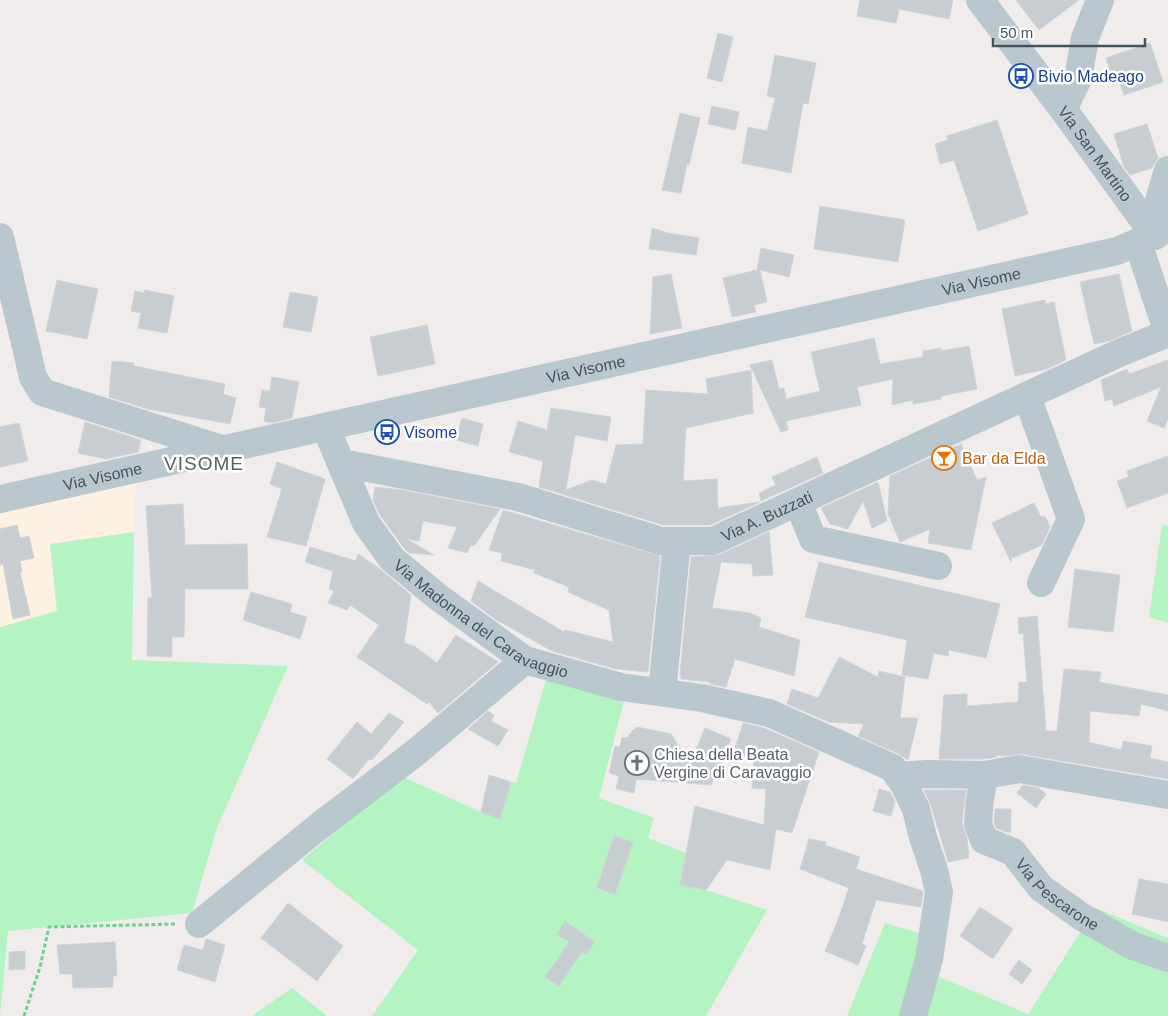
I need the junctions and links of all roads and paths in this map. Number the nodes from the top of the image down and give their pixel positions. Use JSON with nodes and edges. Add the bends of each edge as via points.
{"nodes":[{"id":1,"x":980,"y":0,"type":"edge"},
{"id":2,"x":1100,"y":0,"type":"edge"},
{"id":3,"x":1063,"y":109,"type":"junction"},
{"id":4,"x":1168,"y":170,"type":"edge"},
{"id":5,"x":1154,"y":236,"type":"edge"},
{"id":6,"x":0,"y":237,"type":"edge"},
{"id":7,"x":1168,"y":333,"type":"edge"},
{"id":8,"x":1027,"y":396,"type":"junction"},
{"id":9,"x":326,"y":428,"type":"junction"},
{"id":10,"x":221,"y":449,"type":"junction"},
{"id":11,"x":342,"y":463,"type":"junction"},
{"id":12,"x":0,"y":499,"type":"edge"},
{"id":13,"x":798,"y":502,"type":"junction"},
{"id":14,"x":677,"y":541,"type":"junction"},
{"id":15,"x":938,"y":566,"type":"dead end"},
{"id":16,"x":1041,"y":584,"type":"dead end"},
{"id":17,"x":525,"y":660,"type":"junction"},
{"id":18,"x":671,"y":694,"type":"junction"},
{"id":19,"x":984,"y":775,"type":"junction"},
{"id":20,"x":898,"y":776,"type":"junction"},
{"id":21,"x":1168,"y":795,"type":"edge"},
{"id":22,"x":199,"y":924,"type":"joint"},
{"id":23,"x":1168,"y":958,"type":"edge"},
{"id":24,"x":24,"y":1016,"type":"edge"},
{"id":25,"x":912,"y":1016,"type":"edge"}],
"edges":[{"from":1,"to":3,"type":"street","name":"Via San Martino"},
{"from":2,"to":3,"type":"street","via":[[1085,38],[1078,79]]},
{"from":3,"to":5,"type":"street","name":"Via San Martino"},
{"from":4,"to":5,"type":"street"},
{"from":5,"to":7,"type":"street"},
{"from":5,"to":9,"type":"street","name":"Via Visome","via":[[1117,251]]},
{"from":6,"to":10,"type":"street","via":[[33,377],[42,392]]},
{"from":7,"to":8,"type":"street","name":"Via A. Buzzati"},
{"from":8,"to":13,"type":"street","name":"Via A. Buzzati"},
{"from":8,"to":16,"type":"street","via":[[1071,520]]},
{"from":9,"to":10,"type":"street","name":"Via Visome"},
{"from":9,"to":11,"type":"street","name":"Via Madonna del Caravaggio"},
{"from":10,"to":12,"type":"street","name":"Via Visome"},
{"from":11,"to":14,"type":"street","name":"Via A. Buzzati","via":[[518,496],[662,541]]},
{"from":11,"to":17,"type":"street","name":"Via Madonna del Caravaggio","via":[[366,523],[392,559]]},
{"from":13,"to":14,"type":"street","name":"Via A. Buzzati","via":[[713,541]]},
{"from":13,"to":15,"type":"street","via":[[812,539]]},
{"from":14,"to":18,"type":"street"},
{"from":17,"to":18,"type":"street","name":"Via Madonna del Caravaggio","via":[[621,686]]},
{"from":17,"to":22,"type":"street"},
{"from":18,"to":20,"type":"street","via":[[769,713],[892,768]]},
{"from":19,"to":20,"type":"street"},
{"from":19,"to":21,"type":"street","via":[[1019,770]]},
{"from":19,"to":23,"type":"street","name":"Via Pescarone","via":[[978,824],[984,840],[1014,852],[1042,888],[1082,917],[1133,946]]},
{"from":20,"to":25,"type":"street","via":[[916,809],[938,892],[929,959]]},
{"from":22,"to":24,"type":"path","via":[[50,927]]}]}
